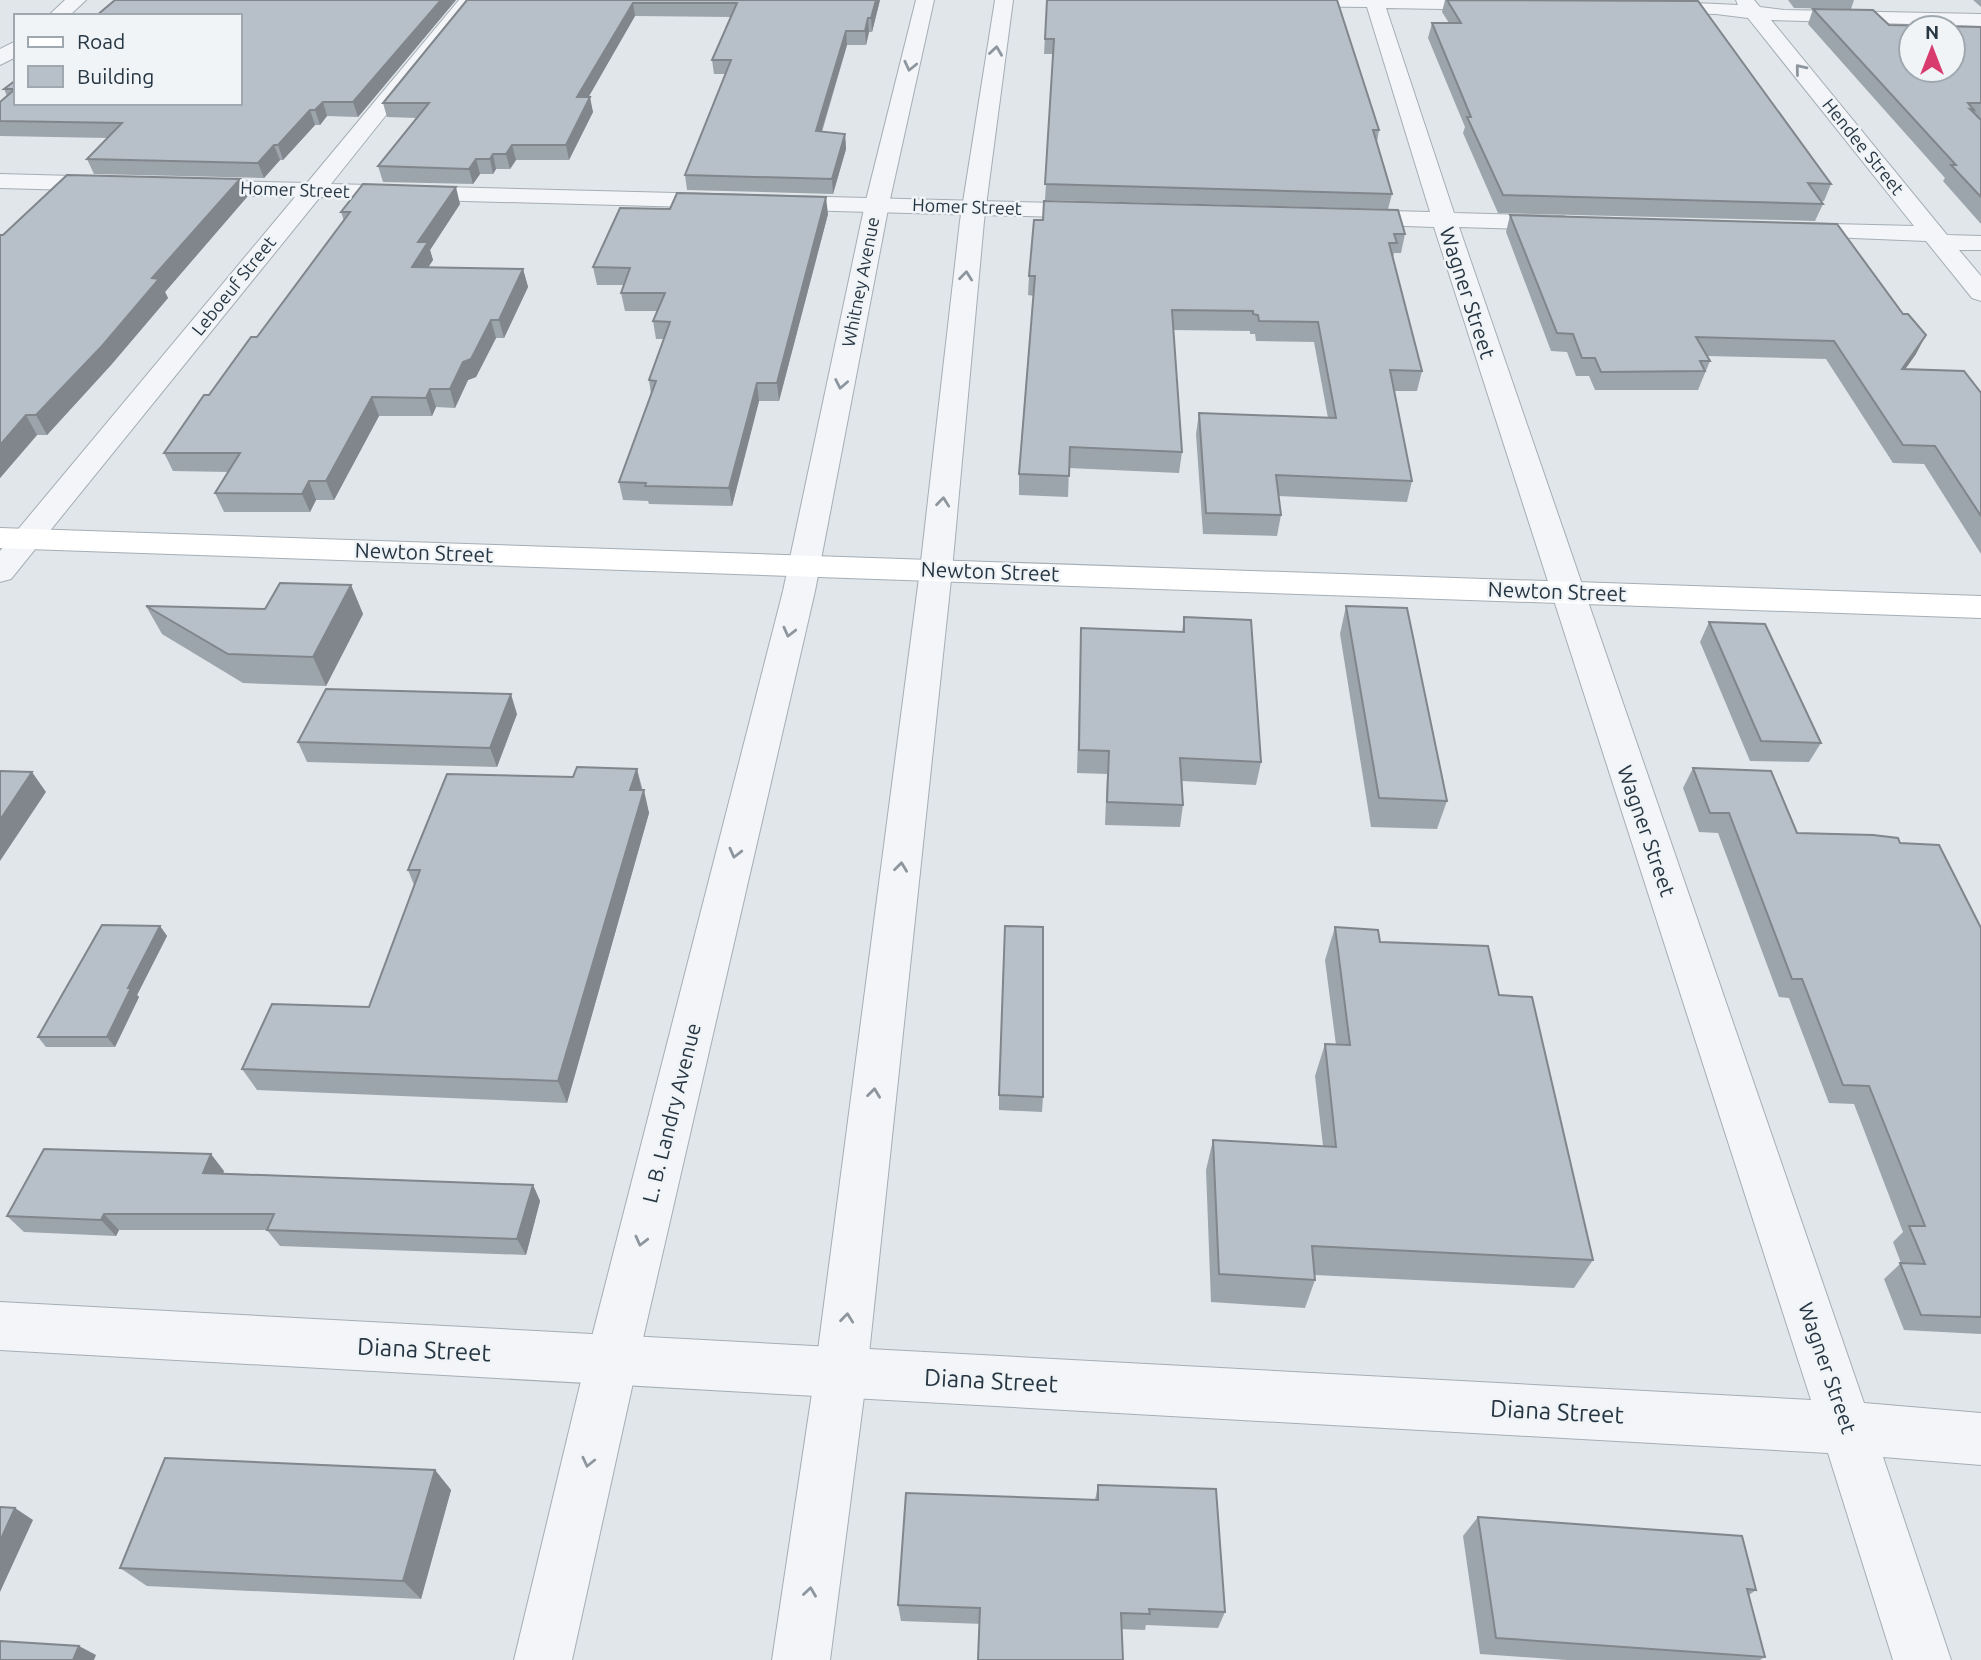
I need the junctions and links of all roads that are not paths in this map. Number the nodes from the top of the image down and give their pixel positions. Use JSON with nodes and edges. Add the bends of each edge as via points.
{"nodes":[{"id":1,"x":77,"y":0,"type":"edge"},
{"id":2,"x":469,"y":0,"type":"edge"},
{"id":3,"x":925,"y":0,"type":"edge"},
{"id":4,"x":1004,"y":0,"type":"edge"},
{"id":5,"x":1276,"y":0,"type":"edge"},
{"id":6,"x":1375,"y":1,"type":"edge"},
{"id":7,"x":1511,"y":4,"type":"edge"},
{"id":8,"x":1749,"y":5,"type":"edge"},
{"id":9,"x":1634,"y":6,"type":"edge"},
{"id":10,"x":60,"y":14,"type":"edge"},
{"id":11,"x":1981,"y":20,"type":"edge"},
{"id":12,"x":0,"y":181,"type":"edge"},
{"id":13,"x":135,"y":185,"type":"edge"},
{"id":14,"x":163,"y":186,"type":"edge"},
{"id":15,"x":312,"y":191,"type":"junction"},
{"id":16,"x":877,"y":204,"type":"junction"},
{"id":17,"x":973,"y":207,"type":"junction"},
{"id":18,"x":1114,"y":211,"type":"edge"},
{"id":19,"x":1320,"y":216,"type":"edge"},
{"id":20,"x":1443,"y":220,"type":"junction"},
{"id":21,"x":1580,"y":224,"type":"edge"},
{"id":22,"x":1770,"y":229,"type":"edge"},
{"id":23,"x":1937,"y":238,"type":"junction"},
{"id":24,"x":1981,"y":243,"type":"edge"},
{"id":25,"x":1981,"y":293,"type":"edge"},
{"id":26,"x":14,"y":538,"type":"edge"},
{"id":27,"x":804,"y":566,"type":"junction"},
{"id":28,"x":936,"y":570,"type":"junction"},
{"id":29,"x":0,"y":572,"type":"edge"},
{"id":30,"x":1566,"y":593,"type":"junction"},
{"id":31,"x":1981,"y":607,"type":"edge"},
{"id":32,"x":0,"y":1326,"type":"edge"},
{"id":33,"x":612,"y":1360,"type":"junction"},
{"id":34,"x":841,"y":1373,"type":"junction"},
{"id":35,"x":1847,"y":1428,"type":"junction"},
{"id":36,"x":1981,"y":1439,"type":"edge"},
{"id":37,"x":543,"y":1660,"type":"edge"},
{"id":38,"x":801,"y":1660,"type":"edge"},
{"id":39,"x":1922,"y":1660,"type":"edge"}],
"edges":[{"from":1,"to":10,"type":"street"},
{"from":2,"to":15,"type":"street","name":"Leboeuf Street"},
{"from":3,"to":16,"type":"street","name":"Whitney Avenue","one_way":true},
{"from":17,"to":4,"type":"street","one_way":true},
{"from":5,"to":6,"type":"street"},
{"from":6,"to":7,"type":"street"},
{"from":6,"to":20,"type":"street","name":"Wagner Street"},
{"from":8,"to":9,"type":"street"},
{"from":8,"to":11,"type":"street","via":[[1784,16]]},
{"from":23,"to":8,"type":"street","name":"Hendee Street","one_way":true},
{"from":12,"to":13,"type":"street"},
{"from":14,"to":15,"type":"street","name":"Homer Street"},
{"from":15,"to":16,"type":"street","name":"Homer Street"},
{"from":15,"to":26,"type":"street","name":"Leboeuf Street"},
{"from":16,"to":17,"type":"street","name":"Homer Street"},
{"from":16,"to":27,"type":"street","name":"Whitney Avenue","one_way":true},
{"from":17,"to":18,"type":"street","name":"Homer Street"},
{"from":28,"to":17,"type":"street","one_way":true},
{"from":19,"to":20,"type":"street"},
{"from":20,"to":21,"type":"street"},
{"from":20,"to":30,"type":"street","name":"Wagner Street"},
{"from":22,"to":23,"type":"street"},
{"from":23,"to":24,"type":"street"},
{"from":23,"to":25,"type":"street","name":"Hendee Street"},
{"from":26,"to":27,"type":"main road","name":"Newton Street"},
{"from":26,"to":29,"type":"street","name":"Leboeuf Street"},
{"from":27,"to":28,"type":"main road","name":"Newton Street"},
{"from":27,"to":33,"type":"street","name":"L. B. Landry Avenue","one_way":true},
{"from":28,"to":30,"type":"main road","name":"Newton Street"},
{"from":34,"to":28,"type":"street","one_way":true},
{"from":30,"to":31,"type":"main road","name":"Newton Street"},
{"from":30,"to":35,"type":"street","name":"Wagner Street"},
{"from":32,"to":33,"type":"street","name":"Diana Street"},
{"from":33,"to":34,"type":"street","name":"Diana Street"},
{"from":33,"to":37,"type":"street","name":"L. B. Landry Avenue","one_way":true},
{"from":34,"to":35,"type":"street","name":"Diana Street"},
{"from":38,"to":34,"type":"street","one_way":true},
{"from":35,"to":36,"type":"street","name":"Diana Street"},
{"from":35,"to":39,"type":"street","name":"Wagner Street"}]}
